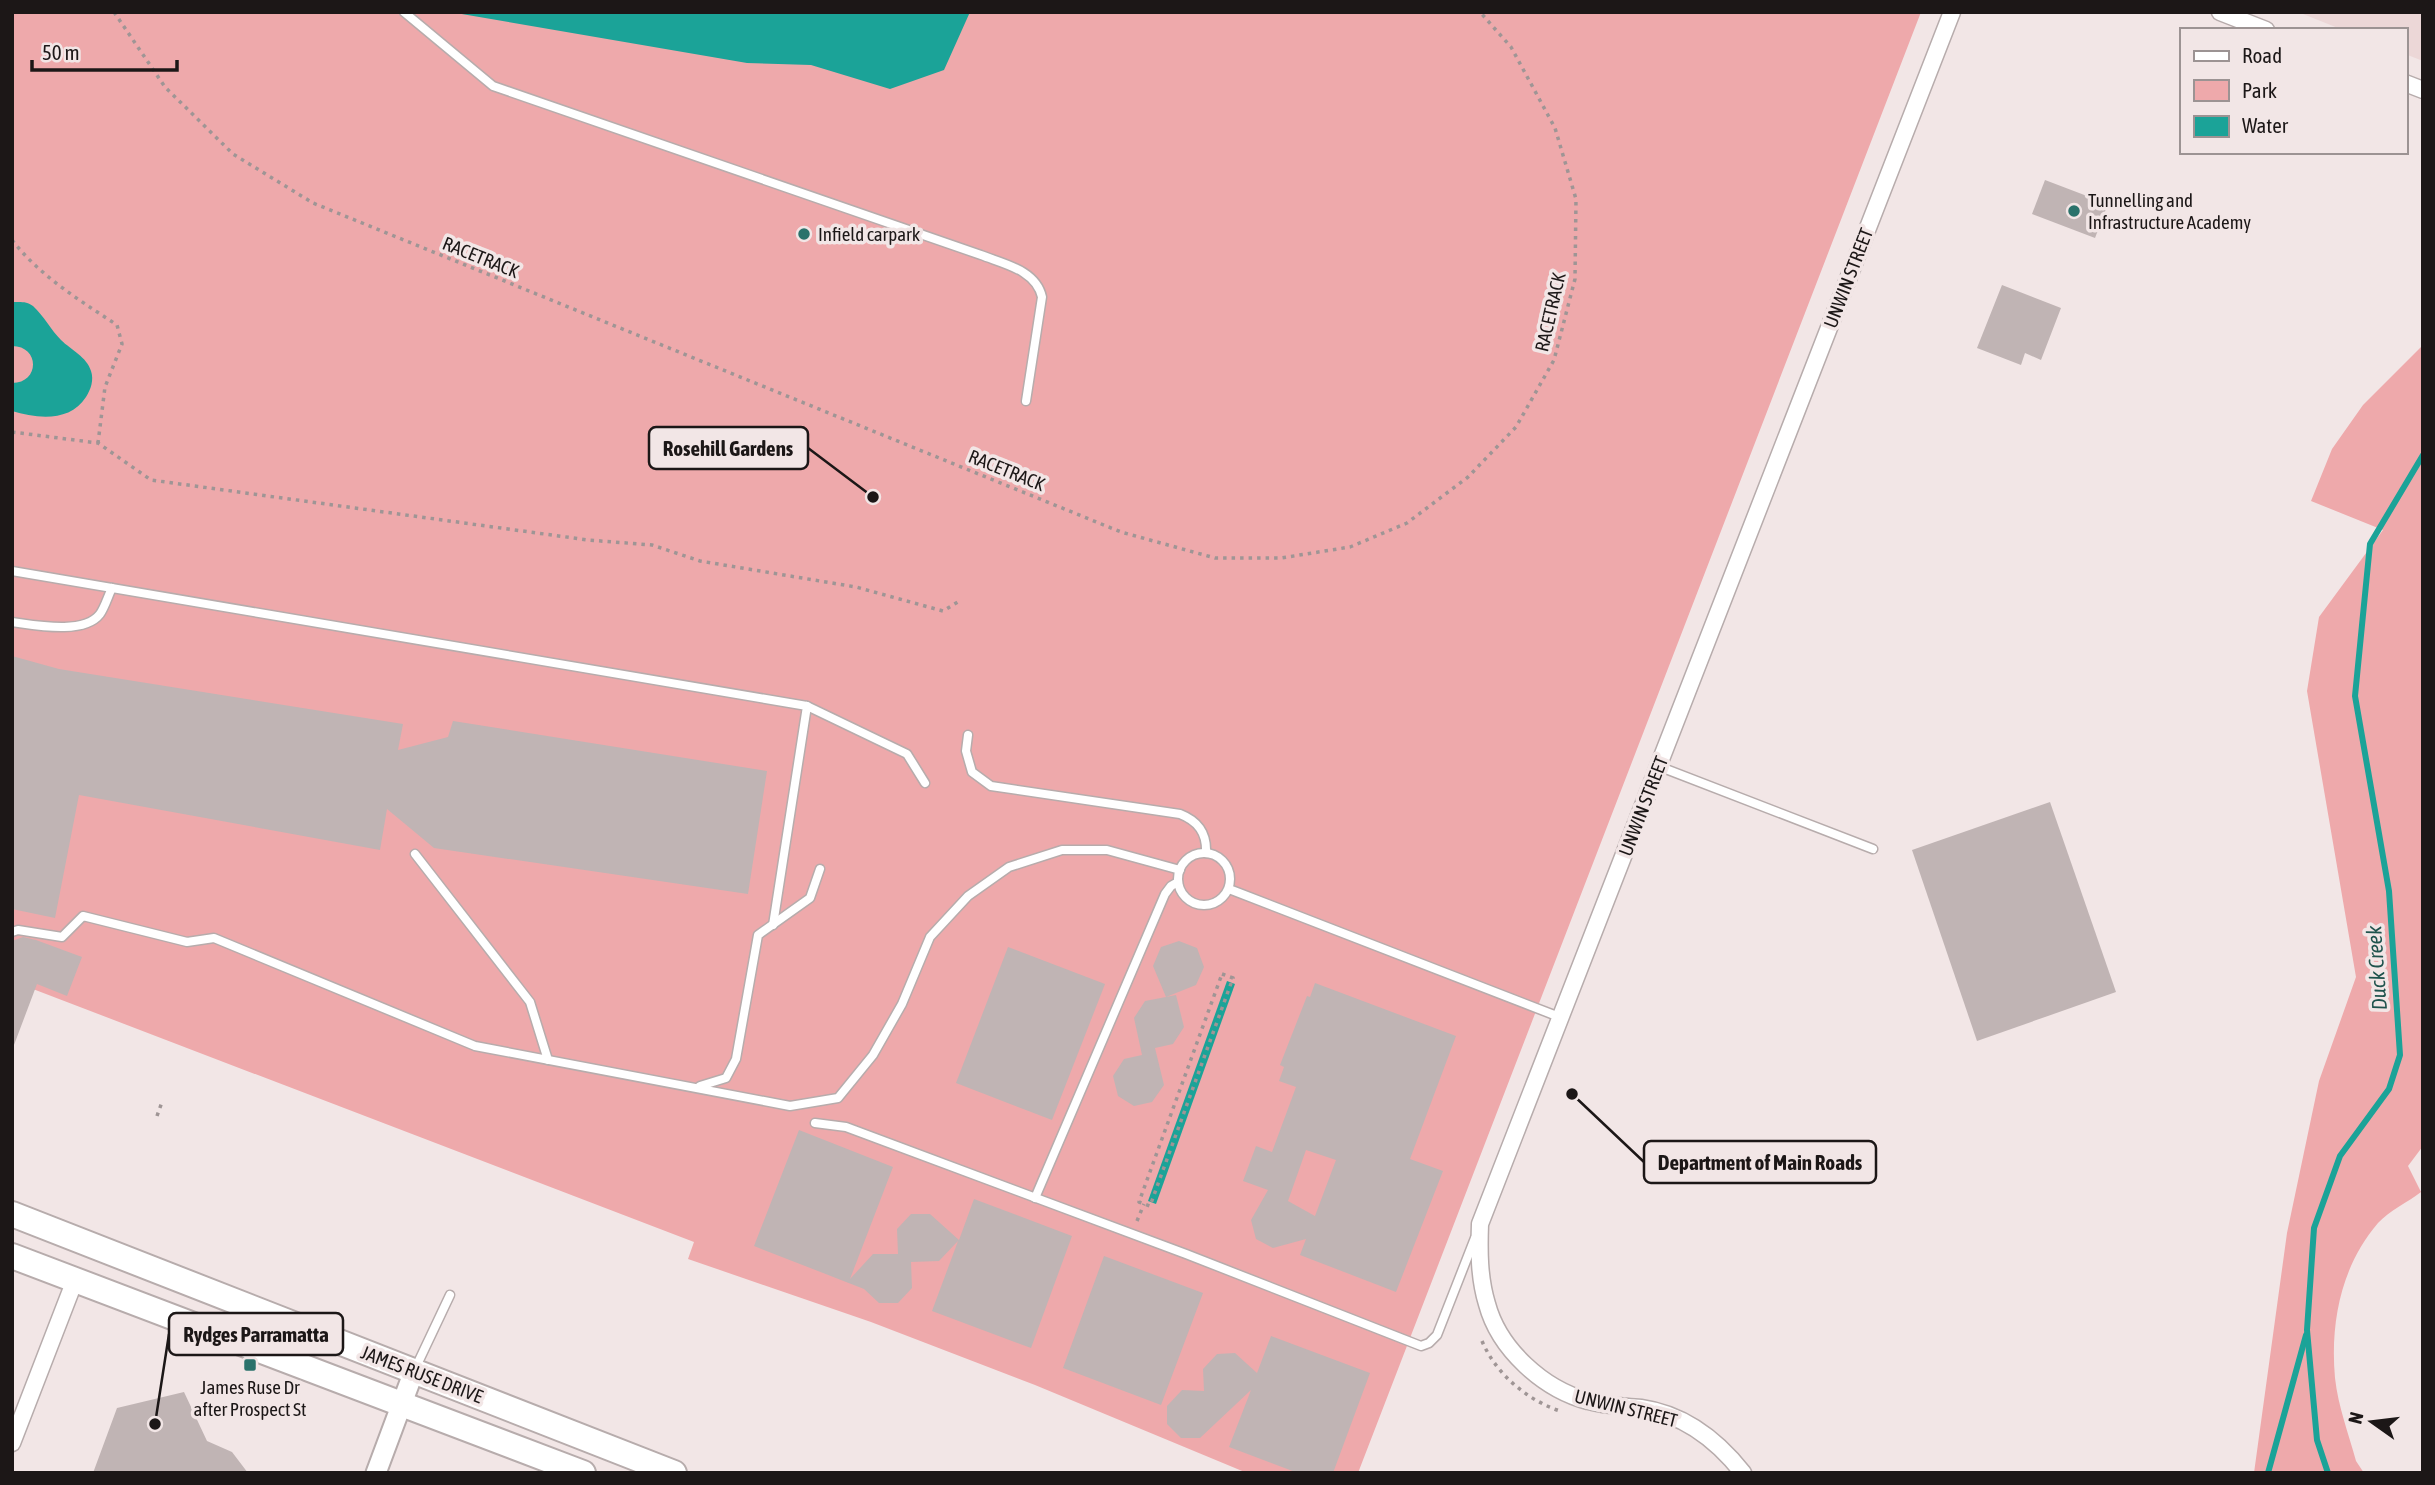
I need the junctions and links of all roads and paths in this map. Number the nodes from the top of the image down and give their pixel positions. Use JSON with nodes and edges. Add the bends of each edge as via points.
{"nodes":[{"id":1,"x":114,"y":12,"type":"edge"},
{"id":2,"x":404,"y":12,"type":"edge"},
{"id":3,"x":1480,"y":12,"type":"edge"},
{"id":4,"x":1952,"y":12,"type":"edge"},
{"id":5,"x":2220,"y":12,"type":"edge"},
{"id":6,"x":2261,"y":28,"type":"edge"},
{"id":7,"x":12,"y":240,"type":"edge"},
{"id":8,"x":1026,"y":401,"type":"dead end"},
{"id":9,"x":12,"y":432,"type":"edge"},
{"id":10,"x":98,"y":443,"type":"junction"},
{"id":11,"x":12,"y":570,"type":"edge"},
{"id":12,"x":112,"y":588,"type":"junction"},
{"id":13,"x":961,"y":600,"type":"dead end"},
{"id":14,"x":12,"y":622,"type":"edge"},
{"id":15,"x":807,"y":706,"type":"junction"},
{"id":16,"x":968,"y":735,"type":"dead end"},
{"id":17,"x":1658,"y":766,"type":"junction"},
{"id":18,"x":925,"y":783,"type":"dead end"},
{"id":19,"x":1872,"y":849,"type":"dead end"},
{"id":20,"x":1206,"y":853,"type":"junction"},
{"id":21,"x":415,"y":854,"type":"dead end"},
{"id":22,"x":820,"y":869,"type":"dead end"},
{"id":23,"x":1180,"y":870,"type":"junction"},
{"id":24,"x":1178,"y":882,"type":"junction"},
{"id":25,"x":1229,"y":889,"type":"junction"},
{"id":26,"x":773,"y":925,"type":"junction"},
{"id":27,"x":12,"y":932,"type":"edge"},
{"id":28,"x":1562,"y":1018,"type":"junction"},
{"id":29,"x":548,"y":1060,"type":"junction"},
{"id":30,"x":697,"y":1087,"type":"junction"},
{"id":31,"x":162,"y":1102,"type":"dead end"},
{"id":32,"x":157,"y":1116,"type":"dead end"},
{"id":33,"x":815,"y":1123,"type":"dead end"},
{"id":34,"x":1035,"y":1198,"type":"junction"},
{"id":35,"x":1144,"y":1204,"type":"junction"},
{"id":36,"x":12,"y":1214,"type":"edge"},
{"id":37,"x":1480,"y":1224,"type":"junction"},
{"id":38,"x":1132,"y":1234,"type":"junction"},
{"id":39,"x":12,"y":1256,"type":"edge"},
{"id":40,"x":75,"y":1280,"type":"junction"},
{"id":41,"x":450,"y":1295,"type":"dead end"},
{"id":42,"x":414,"y":1371,"type":"junction"},
{"id":43,"x":402,"y":1405,"type":"junction"},
{"id":44,"x":12,"y":1443,"type":"edge"},
{"id":45,"x":376,"y":1473,"type":"edge"},
{"id":46,"x":583,"y":1473,"type":"edge"},
{"id":47,"x":674,"y":1473,"type":"edge"},
{"id":48,"x":1743,"y":1473,"type":"edge"}],
"edges":[{"from":1,"to":3,"type":"path","name":"RACETRACK","via":[[165,87],[233,154],[313,203],[1121,532],[1215,558],[1281,558],[1350,547],[1407,523],[1468,477],[1516,427],[1554,359],[1575,279],[1576,199],[1555,128],[1511,47]]},
{"from":2,"to":8,"type":"lane","via":[[493,86],[1028,274],[1042,297]]},
{"from":4,"to":17,"type":"street","name":"UNWIN STREET"},
{"from":5,"to":6,"type":"street"},
{"from":7,"to":10,"type":"path","via":[[64,290],[117,325],[121,344],[105,387]]},
{"from":9,"to":10,"type":"path"},
{"from":10,"to":13,"type":"path","via":[[151,480],[652,545],[700,561],[856,587],[943,611]]},
{"from":11,"to":12,"type":"lane"},
{"from":12,"to":14,"type":"lane","via":[[100,615],[86,625]]},
{"from":12,"to":15,"type":"lane"},
{"from":15,"to":18,"type":"lane","via":[[907,754]]},
{"from":15,"to":26,"type":"lane"},
{"from":16,"to":20,"type":"lane","via":[[972,772],[991,786],[1180,814],[1202,830]]},
{"from":17,"to":19,"type":"lane"},
{"from":17,"to":28,"type":"street","name":"UNWIN STREET"},
{"from":20,"to":23,"type":"lane","via":[[1190,857]]},
{"from":20,"to":25,"type":"lane","via":[[1227,865]]},
{"from":21,"to":29,"type":"lane","via":[[530,1002]]},
{"from":22,"to":26,"type":"lane","via":[[810,898]]},
{"from":23,"to":24,"type":"lane"},
{"from":23,"to":30,"type":"lane","via":[[1107,850],[1062,850],[1009,867],[968,896],[930,937],[879,1045],[838,1098],[790,1106]]},
{"from":24,"to":25,"type":"lane","via":[[1186,899],[1201,906],[1218,902]]},
{"from":24,"to":34,"type":"lane","via":[[1165,894]]},
{"from":25,"to":28,"type":"lane"},
{"from":26,"to":30,"type":"lane","via":[[758,935],[736,1059],[726,1077]]},
{"from":27,"to":29,"type":"lane","via":[[62,937],[83,916],[187,942],[214,938],[475,1046]]},
{"from":28,"to":37,"type":"street","name":"UNWIN STREET"},
{"from":29,"to":30,"type":"lane"},
{"from":31,"to":32,"type":"path"},
{"from":33,"to":34,"type":"lane","via":[[846,1127]]},
{"from":34,"to":38,"type":"lane"},
{"from":35,"to":35,"type":"path","via":[[1150,1206],[1233,978],[1222,974],[1139,1202]]},
{"from":35,"to":38,"type":"path"},
{"from":36,"to":42,"type":"main road","name":"JAMES RUSE DRIVE"},
{"from":37,"to":38,"type":"lane","via":[[1437,1335],[1421,1346]]},
{"from":37,"to":48,"type":"street","name":"UNWIN STREET","via":[[1479,1256],[1488,1307],[1522,1362],[1554,1386],[1585,1401],[1643,1409],[1683,1422],[1713,1441]]},
{"from":39,"to":40,"type":"main road","name":"JAMES RUSE DRIVE"},
{"from":40,"to":43,"type":"main road","name":"JAMES RUSE DRIVE"},
{"from":40,"to":44,"type":"street"},
{"from":41,"to":42,"type":"lane"},
{"from":42,"to":43,"type":"street"},
{"from":42,"to":47,"type":"main road","name":"JAMES RUSE DRIVE"},
{"from":43,"to":45,"type":"street"},
{"from":43,"to":46,"type":"main road","name":"JAMES RUSE DRIVE"}]}
